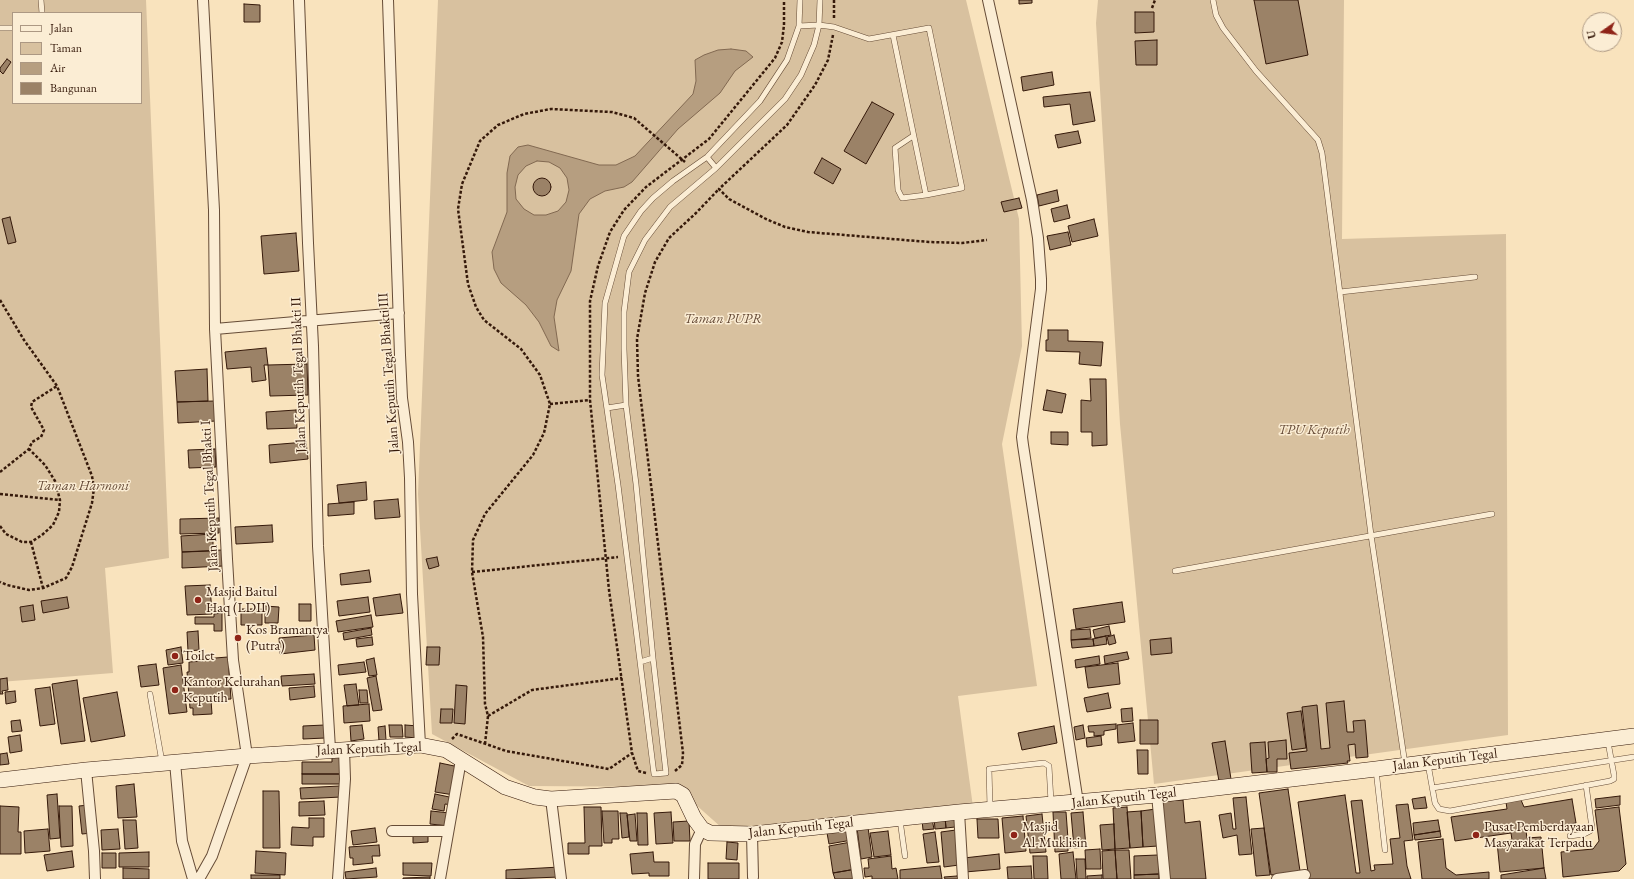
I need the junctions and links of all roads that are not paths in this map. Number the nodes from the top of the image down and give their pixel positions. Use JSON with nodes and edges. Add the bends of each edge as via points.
{"nodes":[{"id":1,"x":41,"y":0,"type":"edge"},
{"id":2,"x":203,"y":0,"type":"edge"},
{"id":3,"x":299,"y":0,"type":"edge"},
{"id":4,"x":388,"y":0,"type":"edge"},
{"id":5,"x":800,"y":0,"type":"edge"},
{"id":6,"x":820,"y":0,"type":"edge"},
{"id":7,"x":988,"y":0,"type":"edge"},
{"id":8,"x":1213,"y":0,"type":"edge"},
{"id":9,"x":42,"y":12,"type":"edge"},
{"id":10,"x":820,"y":24,"type":"junction"},
{"id":11,"x":799,"y":26,"type":"junction"},
{"id":12,"x":0,"y":28,"type":"edge"},
{"id":13,"x":12,"y":28,"type":"edge"},
{"id":14,"x":893,"y":35,"type":"junction"},
{"id":15,"x":913,"y":136,"type":"junction"},
{"id":16,"x":706,"y":157,"type":"junction"},
{"id":17,"x":716,"y":168,"type":"junction"},
{"id":18,"x":926,"y":195,"type":"junction"},
{"id":19,"x":1475,"y":277,"type":"dead end"},
{"id":20,"x":1340,"y":292,"type":"junction"},
{"id":21,"x":399,"y":313,"type":"junction"},
{"id":22,"x":311,"y":321,"type":"junction"},
{"id":23,"x":215,"y":329,"type":"junction"},
{"id":24,"x":626,"y":405,"type":"junction"},
{"id":25,"x":607,"y":408,"type":"junction"},
{"id":26,"x":1492,"y":514,"type":"dead end"},
{"id":27,"x":1370,"y":535,"type":"junction"},
{"id":28,"x":1175,"y":571,"type":"dead end"},
{"id":29,"x":653,"y":658,"type":"junction"},
{"id":30,"x":640,"y":662,"type":"junction"},
{"id":31,"x":150,"y":694,"type":"dead end"},
{"id":32,"x":1634,"y":736,"type":"edge"},
{"id":33,"x":1607,"y":739,"type":"junction"},
{"id":34,"x":420,"y":745,"type":"junction"},
{"id":35,"x":337,"y":749,"type":"junction"},
{"id":36,"x":247,"y":756,"type":"junction"},
{"id":37,"x":1634,"y":756,"type":"edge"},
{"id":38,"x":461,"y":760,"type":"junction"},
{"id":39,"x":1612,"y":760,"type":"junction"},
{"id":40,"x":168,"y":763,"type":"junction"},
{"id":41,"x":1427,"y":763,"type":"junction"},
{"id":42,"x":1405,"y":766,"type":"junction"},
{"id":43,"x":1376,"y":769,"type":"junction"},
{"id":44,"x":86,"y":770,"type":"junction"},
{"id":45,"x":0,"y":780,"type":"edge"},
{"id":46,"x":1586,"y":785,"type":"junction"},
{"id":47,"x":1432,"y":788,"type":"junction"},
{"id":48,"x":1157,"y":795,"type":"junction"},
{"id":49,"x":551,"y":799,"type":"junction"},
{"id":50,"x":1078,"y":803,"type":"junction"},
{"id":51,"x":1052,"y":805,"type":"junction"},
{"id":52,"x":991,"y":810,"type":"junction"},
{"id":53,"x":959,"y":812,"type":"junction"},
{"id":54,"x":900,"y":818,"type":"junction"},
{"id":55,"x":850,"y":823,"type":"junction"},
{"id":56,"x":702,"y":829,"type":"junction"},
{"id":57,"x":392,"y":831,"type":"dead end"},
{"id":58,"x":448,"y":831,"type":"junction"},
{"id":59,"x":752,"y":834,"type":"junction"},
{"id":60,"x":1570,"y":836,"type":"dead end"},
{"id":61,"x":1385,"y":850,"type":"dead end"},
{"id":62,"x":905,"y":856,"type":"dead end"},
{"id":63,"x":1305,"y":875,"type":"dead end"},
{"id":64,"x":753,"y":878,"type":"dead end"},
{"id":65,"x":95,"y":879,"type":"edge"},
{"id":66,"x":192,"y":879,"type":"edge"},
{"id":67,"x":199,"y":879,"type":"edge"},
{"id":68,"x":338,"y":879,"type":"edge"},
{"id":69,"x":440,"y":879,"type":"edge"},
{"id":70,"x":561,"y":879,"type":"edge"},
{"id":71,"x":694,"y":879,"type":"edge"},
{"id":72,"x":858,"y":879,"type":"edge"},
{"id":73,"x":963,"y":879,"type":"edge"},
{"id":74,"x":1165,"y":879,"type":"edge"},
{"id":75,"x":1277,"y":879,"type":"edge"}],
"edges":[{"from":1,"to":9,"type":"lane"},
{"from":2,"to":23,"type":"street","name":"Jalan Keputih Tegal Bhakti I","via":[[214,210]]},
{"from":3,"to":22,"type":"street","name":"Jalan Keputih Tegal Bhakti II"},
{"from":4,"to":21,"type":"street","name":"Jalan Keputih Tegal Bhakti III"},
{"from":5,"to":11,"type":"lane"},
{"from":6,"to":10,"type":"lane"},
{"from":7,"to":50,"type":"street","via":[[1038,238],[1041,289],[1022,437]]},
{"from":8,"to":20,"type":"lane","via":[[1216,15],[1223,28],[1256,71],[1318,140],[1322,153]]},
{"from":10,"to":11,"type":"lane"},
{"from":10,"to":14,"type":"lane","via":[[869,39]]},
{"from":10,"to":17,"type":"lane","via":[[801,75],[785,99]]},
{"from":11,"to":16,"type":"lane","via":[[787,60],[760,101]]},
{"from":12,"to":13,"type":"lane"},
{"from":14,"to":15,"type":"lane"},
{"from":14,"to":18,"type":"lane","via":[[929,28],[962,188]]},
{"from":15,"to":18,"type":"lane"},
{"from":15,"to":18,"type":"lane","via":[[895,148],[898,190],[902,198]]},
{"from":16,"to":17,"type":"lane"},
{"from":16,"to":25,"type":"lane","via":[[654,198],[641,211],[624,236],[604,303],[602,375]]},
{"from":17,"to":24,"type":"lane","via":[[670,208],[645,240],[630,272],[624,312]]},
{"from":19,"to":20,"type":"lane"},
{"from":20,"to":27,"type":"lane"},
{"from":21,"to":22,"type":"street"},
{"from":21,"to":34,"type":"street","name":"Jalan Keputih Tegal Bhakti III","via":[[402,398],[410,478],[412,594]]},
{"from":22,"to":23,"type":"street"},
{"from":22,"to":35,"type":"street","name":"Jalan Keputih Tegal Bhakti II","via":[[318,546]]},
{"from":23,"to":36,"type":"street","name":"Jalan Keputih Tegal Bhakti I","via":[[233,660]]},
{"from":24,"to":25,"type":"lane"},
{"from":24,"to":29,"type":"lane"},
{"from":25,"to":30,"type":"lane"},
{"from":26,"to":27,"type":"lane"},
{"from":27,"to":28,"type":"lane"},
{"from":27,"to":42,"type":"lane"},
{"from":29,"to":30,"type":"lane"},
{"from":29,"to":30,"type":"lane","via":[[666,773],[654,774]]},
{"from":31,"to":40,"type":"lane"},
{"from":32,"to":33,"type":"main road","name":"Jalan Keputih Tegal"},
{"from":33,"to":39,"type":"lane"},
{"from":33,"to":41,"type":"main road","name":"Jalan Keputih Tegal"},
{"from":34,"to":35,"type":"main road","name":"Jalan Keputih Tegal"},
{"from":34,"to":38,"type":"main road","name":"Jalan Keputih Tegal","via":[[446,750]]},
{"from":35,"to":36,"type":"main road","name":"Jalan Keputih Tegal"},
{"from":35,"to":68,"type":"street","name":"Jalan Keputih Tegal Bhakti II","via":[[345,779]]},
{"from":36,"to":40,"type":"main road","name":"Jalan Keputih Tegal"},
{"from":36,"to":67,"type":"street","via":[[212,856]]},
{"from":37,"to":39,"type":"lane"},
{"from":38,"to":49,"type":"main road","name":"Jalan Keputih Tegal","via":[[505,787],[535,797]]},
{"from":38,"to":58,"type":"street"},
{"from":39,"to":46,"type":"lane","via":[[1614,779]]},
{"from":39,"to":47,"type":"lane"},
{"from":40,"to":44,"type":"main road","name":"Jalan Keputih Tegal"},
{"from":40,"to":66,"type":"street","via":[[182,841]]},
{"from":41,"to":42,"type":"main road","name":"Jalan Keputih Tegal"},
{"from":41,"to":47,"type":"lane"},
{"from":42,"to":43,"type":"main road","name":"Jalan Keputih Tegal"},
{"from":43,"to":48,"type":"main road","name":"Jalan Keputih Tegal"},
{"from":43,"to":61,"type":"lane"},
{"from":44,"to":45,"type":"main road","name":"Jalan Keputih Tegal"},
{"from":44,"to":65,"type":"street"},
{"from":46,"to":47,"type":"lane","via":[[1450,811],[1439,809]]},
{"from":46,"to":60,"type":"lane","via":[[1592,828],[1584,834]]},
{"from":48,"to":50,"type":"main road","name":"Jalan Keputih Tegal"},
{"from":48,"to":74,"type":"street"},
{"from":49,"to":56,"type":"main road","name":"Jalan Keputih Tegal","via":[[676,791],[684,795]]},
{"from":49,"to":70,"type":"street"},
{"from":50,"to":51,"type":"main road","name":"Jalan Keputih Tegal"},
{"from":51,"to":52,"type":"main road","name":"Jalan Keputih Tegal"},
{"from":51,"to":52,"type":"lane","via":[[1049,766],[1044,763],[989,770]]},
{"from":52,"to":53,"type":"main road","name":"Jalan Keputih Tegal"},
{"from":53,"to":54,"type":"main road","name":"Jalan Keputih Tegal"},
{"from":53,"to":73,"type":"street"},
{"from":54,"to":55,"type":"main road","name":"Jalan Keputih Tegal"},
{"from":54,"to":62,"type":"lane"},
{"from":55,"to":59,"type":"main road","name":"Jalan Keputih Tegal"},
{"from":55,"to":72,"type":"street"},
{"from":56,"to":59,"type":"main road","name":"Jalan Keputih Tegal","via":[[710,833]]},
{"from":56,"to":71,"type":"street","via":[[694,844]]},
{"from":57,"to":58,"type":"street"},
{"from":58,"to":69,"type":"street"},
{"from":59,"to":64,"type":"street"},
{"from":63,"to":75,"type":"street"}]}
